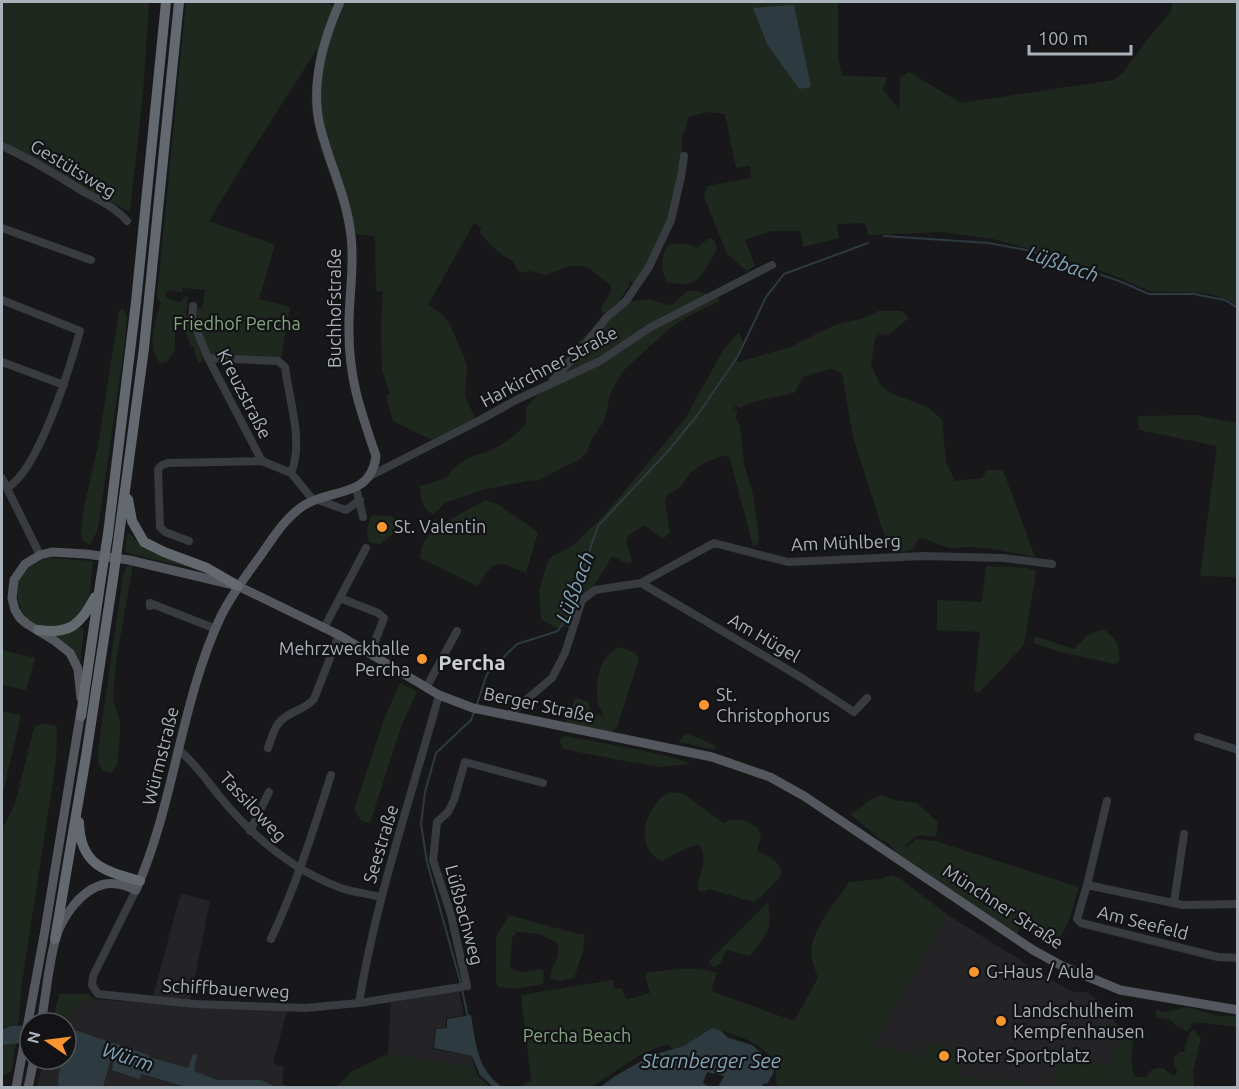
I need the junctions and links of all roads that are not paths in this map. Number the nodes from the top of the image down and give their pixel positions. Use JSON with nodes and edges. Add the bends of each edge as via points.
{"nodes":[{"id":1,"x":166,"y":2,"type":"edge"},
{"id":2,"x":178,"y":2,"type":"edge"},
{"id":3,"x":340,"y":2,"type":"edge"},
{"id":4,"x":2,"y":146,"type":"edge"},
{"id":5,"x":684,"y":156,"type":"dead end"},
{"id":6,"x":127,"y":221,"type":"dead end"},
{"id":7,"x":2,"y":228,"type":"edge"},
{"id":8,"x":91,"y":260,"type":"dead end"},
{"id":9,"x":772,"y":265,"type":"dead end"},
{"id":10,"x":2,"y":300,"type":"edge"},
{"id":11,"x":193,"y":306,"type":"dead end"},
{"id":12,"x":208,"y":358,"type":"junction"},
{"id":13,"x":2,"y":362,"type":"edge"},
{"id":14,"x":550,"y":383,"type":"junction"},
{"id":15,"x":64,"y":385,"type":"junction"},
{"id":16,"x":262,"y":461,"type":"junction"},
{"id":17,"x":129,"y":466,"type":"junction"},
{"id":18,"x":291,"y":473,"type":"junction"},
{"id":19,"x":370,"y":476,"type":"junction"},
{"id":20,"x":2,"y":478,"type":"edge"},
{"id":21,"x":7,"y":488,"type":"junction"},
{"id":22,"x":356,"y":488,"type":"junction"},
{"id":23,"x":316,"y":501,"type":"junction"},
{"id":24,"x":360,"y":501,"type":"junction"},
{"id":25,"x":346,"y":510,"type":"junction"},
{"id":26,"x":189,"y":542,"type":"dead end"},
{"id":27,"x":366,"y":548,"type":"dead end"},
{"id":28,"x":40,"y":555,"type":"junction"},
{"id":29,"x":1052,"y":564,"type":"dead end"},
{"id":30,"x":101,"y":582,"type":"junction"},
{"id":31,"x":641,"y":583,"type":"junction"},
{"id":32,"x":238,"y":586,"type":"junction"},
{"id":33,"x":340,"y":598,"type":"junction"},
{"id":34,"x":150,"y":606,"type":"dead end"},
{"id":35,"x":324,"y":628,"type":"junction"},
{"id":36,"x":216,"y":629,"type":"junction"},
{"id":37,"x":38,"y":630,"type":"junction"},
{"id":38,"x":457,"y":631,"type":"dead end"},
{"id":39,"x":339,"y":635,"type":"junction"},
{"id":40,"x":370,"y":654,"type":"junction"},
{"id":41,"x":426,"y":688,"type":"junction"},
{"id":42,"x":439,"y":695,"type":"junction"},
{"id":43,"x":867,"y":698,"type":"dead end"},
{"id":44,"x":81,"y":716,"type":"junction"},
{"id":45,"x":507,"y":716,"type":"junction"},
{"id":46,"x":1198,"y":737,"type":"dead end"},
{"id":47,"x":268,"y":748,"type":"dead end"},
{"id":48,"x":179,"y":750,"type":"junction"},
{"id":49,"x":1238,"y":750,"type":"edge"},
{"id":50,"x":331,"y":775,"type":"dead end"},
{"id":51,"x":543,"y":783,"type":"dead end"},
{"id":52,"x":269,"y":792,"type":"dead end"},
{"id":53,"x":79,"y":801,"type":"junction"},
{"id":54,"x":1107,"y":801,"type":"dead end"},
{"id":55,"x":250,"y":831,"type":"junction"},
{"id":56,"x":1184,"y":834,"type":"dead end"},
{"id":57,"x":894,"y":855,"type":"joint"},
{"id":58,"x":300,"y":870,"type":"junction"},
{"id":59,"x":1087,"y":885,"type":"junction"},
{"id":60,"x":138,"y":886,"type":"junction"},
{"id":61,"x":381,"y":897,"type":"junction"},
{"id":62,"x":1174,"y":903,"type":"junction"},
{"id":63,"x":1238,"y":904,"type":"edge"},
{"id":64,"x":55,"y":939,"type":"junction"},
{"id":65,"x":271,"y":939,"type":"dead end"},
{"id":66,"x":1238,"y":958,"type":"edge"},
{"id":67,"x":467,"y":986,"type":"joint"},
{"id":68,"x":359,"y":1004,"type":"junction"},
{"id":69,"x":1238,"y":1010,"type":"edge"},
{"id":70,"x":43,"y":1011,"type":"edge"},
{"id":71,"x":32,"y":1071,"type":"edge"},
{"id":72,"x":16,"y":1088,"type":"edge"},
{"id":73,"x":28,"y":1088,"type":"edge"}],
"edges":[{"from":1,"to":30,"type":"highway","bridge":true,"via":[[135,312]]},
{"from":2,"to":17,"type":"highway"},
{"from":3,"to":19,"type":"main road","name":"Buchhofstraße","via":[[321,54],[317,99],[320,124],[349,219],[350,362],[353,386],[376,456]]},
{"from":4,"to":6,"type":"street","name":"Gestütsweg","via":[[27,157]]},
{"from":5,"to":14,"type":"street","via":[[671,220],[649,267],[626,301],[607,317]]},
{"from":7,"to":8,"type":"street"},
{"from":9,"to":14,"type":"street","name":"Harkirchner Straße","via":[[651,327],[600,361]]},
{"from":10,"to":15,"type":"street","via":[[80,331]]},
{"from":11,"to":12,"type":"street","name":"Kreuzstraße","via":[[192,319]]},
{"from":12,"to":16,"type":"street","name":"Kreuzstraße"},
{"from":12,"to":18,"type":"street","via":[[278,362],[285,367],[297,449]]},
{"from":13,"to":15,"type":"street"},
{"from":14,"to":19,"type":"street","name":"Harkirchner Straße"},
{"from":15,"to":21,"type":"street","via":[[43,437],[19,478]]},
{"from":16,"to":18,"type":"street","name":"Kreuzstraße"},
{"from":16,"to":26,"type":"street","name":"Kreuzstraße","via":[[168,464],[158,469],[160,527]]},
{"from":17,"to":32,"type":"highway","via":[[129,509],[144,542],[207,568]]},
{"from":17,"to":53,"type":"highway","bridge":true},
{"from":18,"to":23,"type":"street","name":"Kreuzstraße"},
{"from":19,"to":22,"type":"main road"},
{"from":20,"to":21,"type":"street"},
{"from":21,"to":28,"type":"street"},
{"from":22,"to":23,"type":"main road"},
{"from":22,"to":24,"type":"street"},
{"from":23,"to":25,"type":"street"},
{"from":23,"to":32,"type":"main road","via":[[291,515]]},
{"from":24,"to":25,"type":"street"},
{"from":24,"to":25,"type":"street","via":[[363,517]]},
{"from":27,"to":33,"type":"street"},
{"from":28,"to":32,"type":"main road","name":"Berger Straße","via":[[52,552],[129,560]]},
{"from":28,"to":37,"type":"main road","via":[[18,572],[12,588],[15,610]]},
{"from":29,"to":31,"type":"street","name":"Am Mühlberg","via":[[924,556],[788,561],[714,543]]},
{"from":30,"to":37,"type":"highway","via":[[77,624],[62,631]]},
{"from":30,"to":44,"type":"highway"},
{"from":31,"to":43,"type":"street","name":"Am Hügel","via":[[854,712]]},
{"from":31,"to":45,"type":"street","name":"Am Mühlberg","via":[[595,590],[582,600],[565,653],[552,678]]},
{"from":32,"to":35,"type":"main road","name":"Berger Straße"},
{"from":32,"to":36,"type":"main road","name":"Würmstraße"},
{"from":33,"to":35,"type":"street"},
{"from":33,"to":40,"type":"street","via":[[384,618]]},
{"from":34,"to":36,"type":"street"},
{"from":35,"to":39,"type":"main road","name":"Berger Straße"},
{"from":36,"to":48,"type":"main road","name":"Würmstraße","via":[[199,674]]},
{"from":37,"to":44,"type":"main road","via":[[63,647],[75,662]]},
{"from":38,"to":41,"type":"street"},
{"from":39,"to":40,"type":"main road","name":"Berger Straße"},
{"from":39,"to":47,"type":"street","via":[[314,699],[278,723]]},
{"from":40,"to":41,"type":"main road","name":"Berger Straße"},
{"from":41,"to":42,"type":"main road","name":"Berger Straße"},
{"from":42,"to":45,"type":"main road","name":"Berger Straße"},
{"from":42,"to":61,"type":"street","name":"Seestraße"},
{"from":44,"to":72,"type":"main road"},
{"from":45,"to":57,"type":"main road","name":"Berger Straße","via":[[705,755],[746,768],[804,796]]},
{"from":46,"to":49,"type":"street"},
{"from":48,"to":55,"type":"street","name":"Tassiloweg","via":[[195,763]]},
{"from":48,"to":60,"type":"main road","name":"Würmstraße","via":[[162,817]]},
{"from":50,"to":58,"type":"street"},
{"from":51,"to":67,"type":"street","name":"Lüßbachweg","via":[[465,762],[454,800],[437,822],[433,860],[451,915]]},
{"from":52,"to":55,"type":"street"},
{"from":53,"to":60,"type":"highway","via":[[79,830],[86,854],[104,870]]},
{"from":53,"to":64,"type":"highway"},
{"from":54,"to":59,"type":"street"},
{"from":55,"to":58,"type":"street","name":"Tassiloweg"},
{"from":56,"to":62,"type":"street"},
{"from":57,"to":69,"type":"main road","name":"Münchner Straße","via":[[1062,966],[1120,990]]},
{"from":58,"to":61,"type":"street","name":"Tassiloweg","via":[[342,888]]},
{"from":58,"to":65,"type":"street"},
{"from":59,"to":62,"type":"street"},
{"from":59,"to":66,"type":"street","name":"Am Seefeld","via":[[1077,919],[1081,923],[1218,957]]},
{"from":60,"to":64,"type":"main road","via":[[107,884],[88,891],[69,912]]},
{"from":60,"to":68,"type":"street","name":"Schiffbauerweg","via":[[93,976],[92,985],[98,994],[195,1004],[305,1008]]},
{"from":61,"to":68,"type":"street","name":"Seestraße"},
{"from":62,"to":63,"type":"street"},
{"from":64,"to":70,"type":"main road"},
{"from":67,"to":68,"type":"street","name":"Schiffbauerweg"},
{"from":71,"to":73,"type":"main road"}]}
